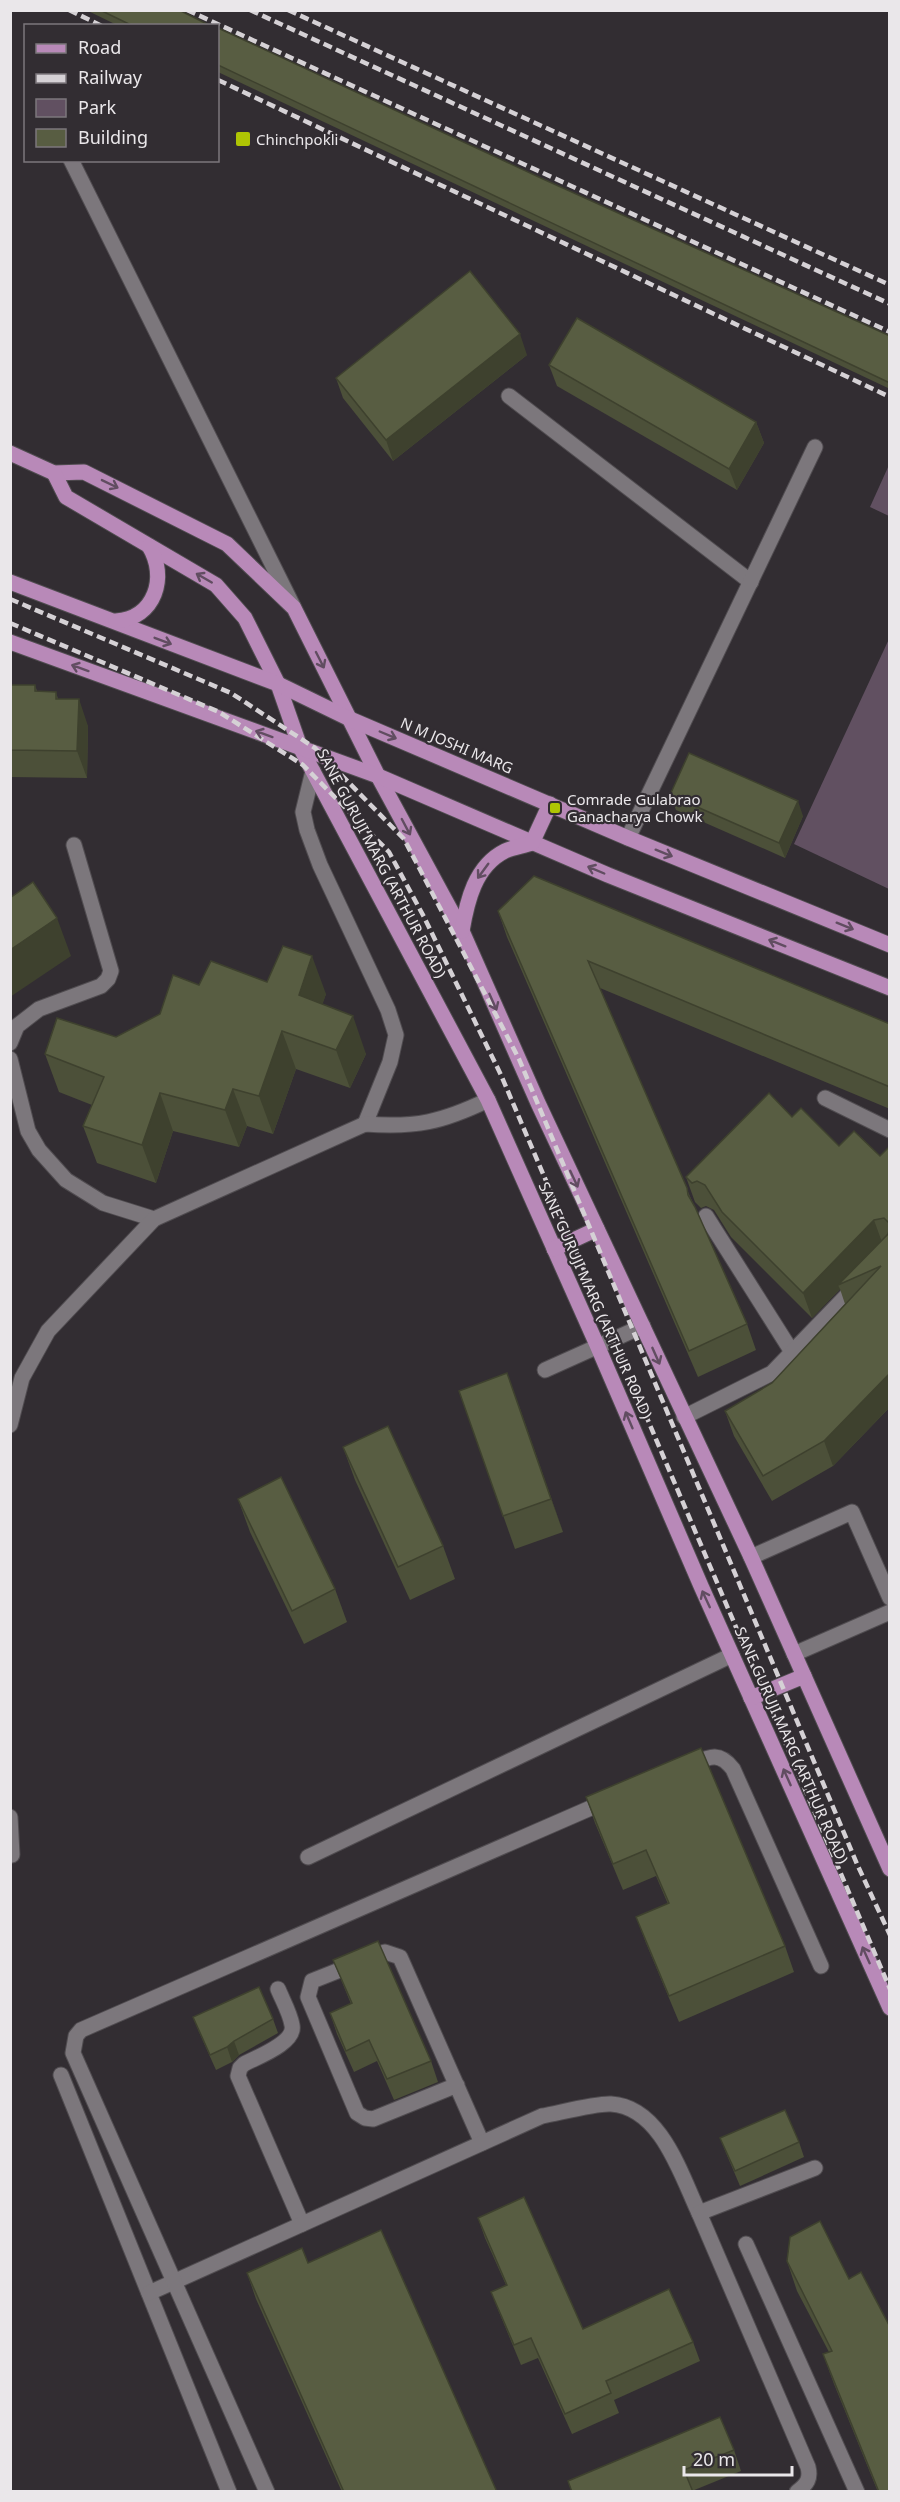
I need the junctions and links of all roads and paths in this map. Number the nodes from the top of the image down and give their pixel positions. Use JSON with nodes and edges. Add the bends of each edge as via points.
{"nodes":[{"id":1,"x":72,"y":162,"type":"edge"},
{"id":2,"x":508,"y":396,"type":"dead end"},
{"id":3,"x":815,"y":447,"type":"dead end"},
{"id":4,"x":10,"y":453,"type":"edge"},
{"id":5,"x":54,"y":473,"type":"junction"},
{"id":6,"x":148,"y":545,"type":"junction"},
{"id":7,"x":10,"y":582,"type":"edge"},
{"id":8,"x":751,"y":582,"type":"junction"},
{"id":9,"x":294,"y":608,"type":"junction"},
{"id":10,"x":113,"y":622,"type":"junction"},
{"id":11,"x":10,"y":642,"type":"edge"},
{"id":12,"x":278,"y":684,"type":"junction"},
{"id":13,"x":350,"y":719,"type":"junction"},
{"id":14,"x":300,"y":747,"type":"junction"},
{"id":15,"x":313,"y":771,"type":"junction"},
{"id":16,"x":378,"y":776,"type":"junction"},
{"id":17,"x":550,"y":804,"type":"junction"},
{"id":18,"x":628,"y":838,"type":"junction"},
{"id":19,"x":532,"y":843,"type":"junction"},
{"id":20,"x":74,"y":844,"type":"dead end"},
{"id":21,"x":462,"y":931,"type":"junction"},
{"id":22,"x":890,"y":945,"type":"edge"},
{"id":23,"x":890,"y":988,"type":"edge"},
{"id":24,"x":10,"y":1043,"type":"edge"},
{"id":25,"x":10,"y":1059,"type":"edge"},
{"id":26,"x":825,"y":1098,"type":"dead end"},
{"id":27,"x":488,"y":1100,"type":"junction"},
{"id":28,"x":365,"y":1124,"type":"junction"},
{"id":29,"x":890,"y":1130,"type":"edge"},
{"id":30,"x":706,"y":1216,"type":"edge"},
{"id":31,"x":154,"y":1219,"type":"junction"},
{"id":32,"x":597,"y":1229,"type":"junction"},
{"id":33,"x":554,"y":1249,"type":"junction"},
{"id":34,"x":865,"y":1277,"type":"edge"},
{"id":35,"x":643,"y":1326,"type":"junction"},
{"id":36,"x":597,"y":1345,"type":"junction"},
{"id":37,"x":792,"y":1352,"type":"junction"},
{"id":38,"x":545,"y":1370,"type":"dead end"},
{"id":39,"x":684,"y":1417,"type":"junction"},
{"id":40,"x":10,"y":1425,"type":"edge"},
{"id":41,"x":751,"y":1557,"type":"junction"},
{"id":42,"x":890,"y":1598,"type":"edge"},
{"id":43,"x":890,"y":1612,"type":"edge"},
{"id":44,"x":794,"y":1654,"type":"junction"},
{"id":45,"x":732,"y":1655,"type":"junction"},
{"id":46,"x":804,"y":1676,"type":"junction"},
{"id":47,"x":751,"y":1698,"type":"junction"},
{"id":48,"x":678,"y":1770,"type":"edge"},
{"id":49,"x":624,"y":1794,"type":"edge"},
{"id":50,"x":10,"y":1817,"type":"edge"},
{"id":51,"x":12,"y":1855,"type":"edge"},
{"id":52,"x":308,"y":1857,"type":"dead end"},
{"id":53,"x":890,"y":1869,"type":"edge"},
{"id":54,"x":821,"y":1965,"type":"dead end"},
{"id":55,"x":278,"y":1989,"type":"dead end"},
{"id":56,"x":890,"y":2008,"type":"edge"},
{"id":57,"x":61,"y":2075,"type":"dead end"},
{"id":58,"x":456,"y":2085,"type":"junction"},
{"id":59,"x":482,"y":2143,"type":"junction"},
{"id":60,"x":815,"y":2168,"type":"dead end"},
{"id":61,"x":699,"y":2213,"type":"junction"},
{"id":62,"x":302,"y":2224,"type":"junction"},
{"id":63,"x":746,"y":2244,"type":"dead end"},
{"id":64,"x":175,"y":2281,"type":"junction"},
{"id":65,"x":149,"y":2293,"type":"junction"},
{"id":66,"x":229,"y":2492,"type":"edge"},
{"id":67,"x":267,"y":2492,"type":"edge"},
{"id":68,"x":797,"y":2492,"type":"edge"},
{"id":69,"x":857,"y":2492,"type":"edge"}],
"edges":[{"from":1,"to":9,"type":"street"},
{"from":2,"to":8,"type":"street"},
{"from":3,"to":8,"type":"street"},
{"from":4,"to":5,"type":"main road"},
{"from":5,"to":6,"type":"main road","name":"SANE GURUJI MARG (ARTHUR ROAD)","via":[[66,497]]},
{"from":5,"to":9,"type":"main road","name":"SANE GURUJI MARG (ARTHUR ROAD)","one_way":true,"via":[[84,472],[226,544]]},
{"from":6,"to":10,"type":"main road","via":[[158,560],[158,582],[151,601],[130,620]]},
{"from":12,"to":6,"type":"main road","name":"SANE GURUJI MARG (ARTHUR ROAD)","one_way":true,"via":[[245,618],[216,585]]},
{"from":7,"to":10,"type":"main road","name":"N M JOSHI MARG"},
{"from":8,"to":18,"type":"street"},
{"from":9,"to":13,"type":"main road","name":"SANE GURUJI MARG (ARTHUR ROAD)","one_way":true},
{"from":10,"to":12,"type":"main road","name":"N M JOSHI MARG","one_way":true},
{"from":14,"to":11,"type":"main road","one_way":true},
{"from":12,"to":13,"type":"main road","name":"N M JOSHI MARG"},
{"from":12,"to":14,"type":"main road","name":"SANE GURUJI MARG (ARTHUR ROAD)"},
{"from":13,"to":16,"type":"main road","name":"SANE GURUJI MARG (ARTHUR ROAD)"},
{"from":13,"to":17,"type":"main road","name":"N M JOSHI MARG","one_way":true},
{"from":14,"to":15,"type":"main road","name":"SANE GURUJI MARG (ARTHUR ROAD)"},
{"from":14,"to":16,"type":"main road"},
{"from":15,"to":27,"type":"main road","name":"SANE GURUJI MARG (ARTHUR ROAD)"},
{"from":15,"to":28,"type":"street","via":[[303,812],[307,830],[396,1035],[390,1062]]},
{"from":16,"to":19,"type":"main road"},
{"from":16,"to":21,"type":"main road","name":"SANE GURUJI MARG (ARTHUR ROAD)","one_way":true},
{"from":17,"to":18,"type":"main road","name":"N M JOSHI MARG"},
{"from":17,"to":19,"type":"main road"},
{"from":18,"to":22,"type":"main road","name":"N M JOSHI MARG","one_way":true},
{"from":19,"to":21,"type":"main road","one_way":true,"via":[[505,851],[487,864],[467,900]]},
{"from":23,"to":19,"type":"main road","one_way":true},
{"from":20,"to":24,"type":"street","via":[[111,971],[101,986],[39,1010],[17,1026]]},
{"from":21,"to":32,"type":"main road","name":"SANE GURUJI MARG (ARTHUR ROAD)","one_way":true},
{"from":25,"to":31,"type":"street","via":[[28,1131],[39,1150],[66,1179],[103,1203]]},
{"from":26,"to":29,"type":"street"},
{"from":27,"to":28,"type":"street","via":[[429,1123],[398,1127]]},
{"from":27,"to":33,"type":"main road","name":"SANE GURUJI MARG (ARTHUR ROAD)"},
{"from":28,"to":31,"type":"street"},
{"from":30,"to":37,"type":"street"},
{"from":31,"to":40,"type":"street","via":[[48,1331],[22,1378]]},
{"from":32,"to":33,"type":"main road"},
{"from":32,"to":35,"type":"main road","name":"SANE GURUJI MARG (ARTHUR ROAD)"},
{"from":33,"to":36,"type":"main road","name":"SANE GURUJI MARG (ARTHUR ROAD)"},
{"from":34,"to":37,"type":"street"},
{"from":35,"to":36,"type":"street"},
{"from":35,"to":39,"type":"main road","name":"SANE GURUJI MARG (ARTHUR ROAD)","one_way":true},
{"from":36,"to":38,"type":"street"},
{"from":45,"to":36,"type":"main road","name":"SANE GURUJI MARG (ARTHUR ROAD)","one_way":true},
{"from":37,"to":39,"type":"street","via":[[772,1373]]},
{"from":39,"to":41,"type":"main road","name":"SANE GURUJI MARG (ARTHUR ROAD)"},
{"from":41,"to":42,"type":"street","via":[[852,1512]]},
{"from":41,"to":44,"type":"main road","name":"SANE GURUJI MARG (ARTHUR ROAD)"},
{"from":43,"to":44,"type":"street"},
{"from":44,"to":46,"type":"main road","name":"SANE GURUJI MARG (ARTHUR ROAD)"},
{"from":45,"to":47,"type":"main road","name":"SANE GURUJI MARG (ARTHUR ROAD)"},
{"from":45,"to":52,"type":"street"},
{"from":46,"to":47,"type":"main road"},
{"from":46,"to":53,"type":"main road","name":"SANE GURUJI MARG (ARTHUR ROAD)"},
{"from":56,"to":47,"type":"main road","name":"SANE GURUJI MARG (ARTHUR ROAD)","one_way":true},
{"from":48,"to":54,"type":"street","via":[[710,1756],[727,1761],[733,1769]]},
{"from":49,"to":64,"type":"street","via":[[81,2030],[73,2053]]},
{"from":50,"to":51,"type":"street"},
{"from":55,"to":62,"type":"street","via":[[293,2026],[292,2033],[288,2041],[244,2064],[238,2076]]},
{"from":57,"to":65,"type":"street"},
{"from":58,"to":58,"type":"street","via":[[373,2119],[357,2113],[308,1997],[312,1981],[385,1952],[400,1958]]},
{"from":58,"to":59,"type":"street"},
{"from":59,"to":61,"type":"street","via":[[543,2116],[611,2104],[640,2112],[666,2142]]},
{"from":59,"to":62,"type":"street"},
{"from":60,"to":61,"type":"street"},
{"from":61,"to":68,"type":"street","via":[[808,2467],[810,2476]]},
{"from":62,"to":64,"type":"street"},
{"from":63,"to":69,"type":"street"},
{"from":64,"to":65,"type":"street"},
{"from":64,"to":67,"type":"street"},
{"from":65,"to":66,"type":"street"}]}
